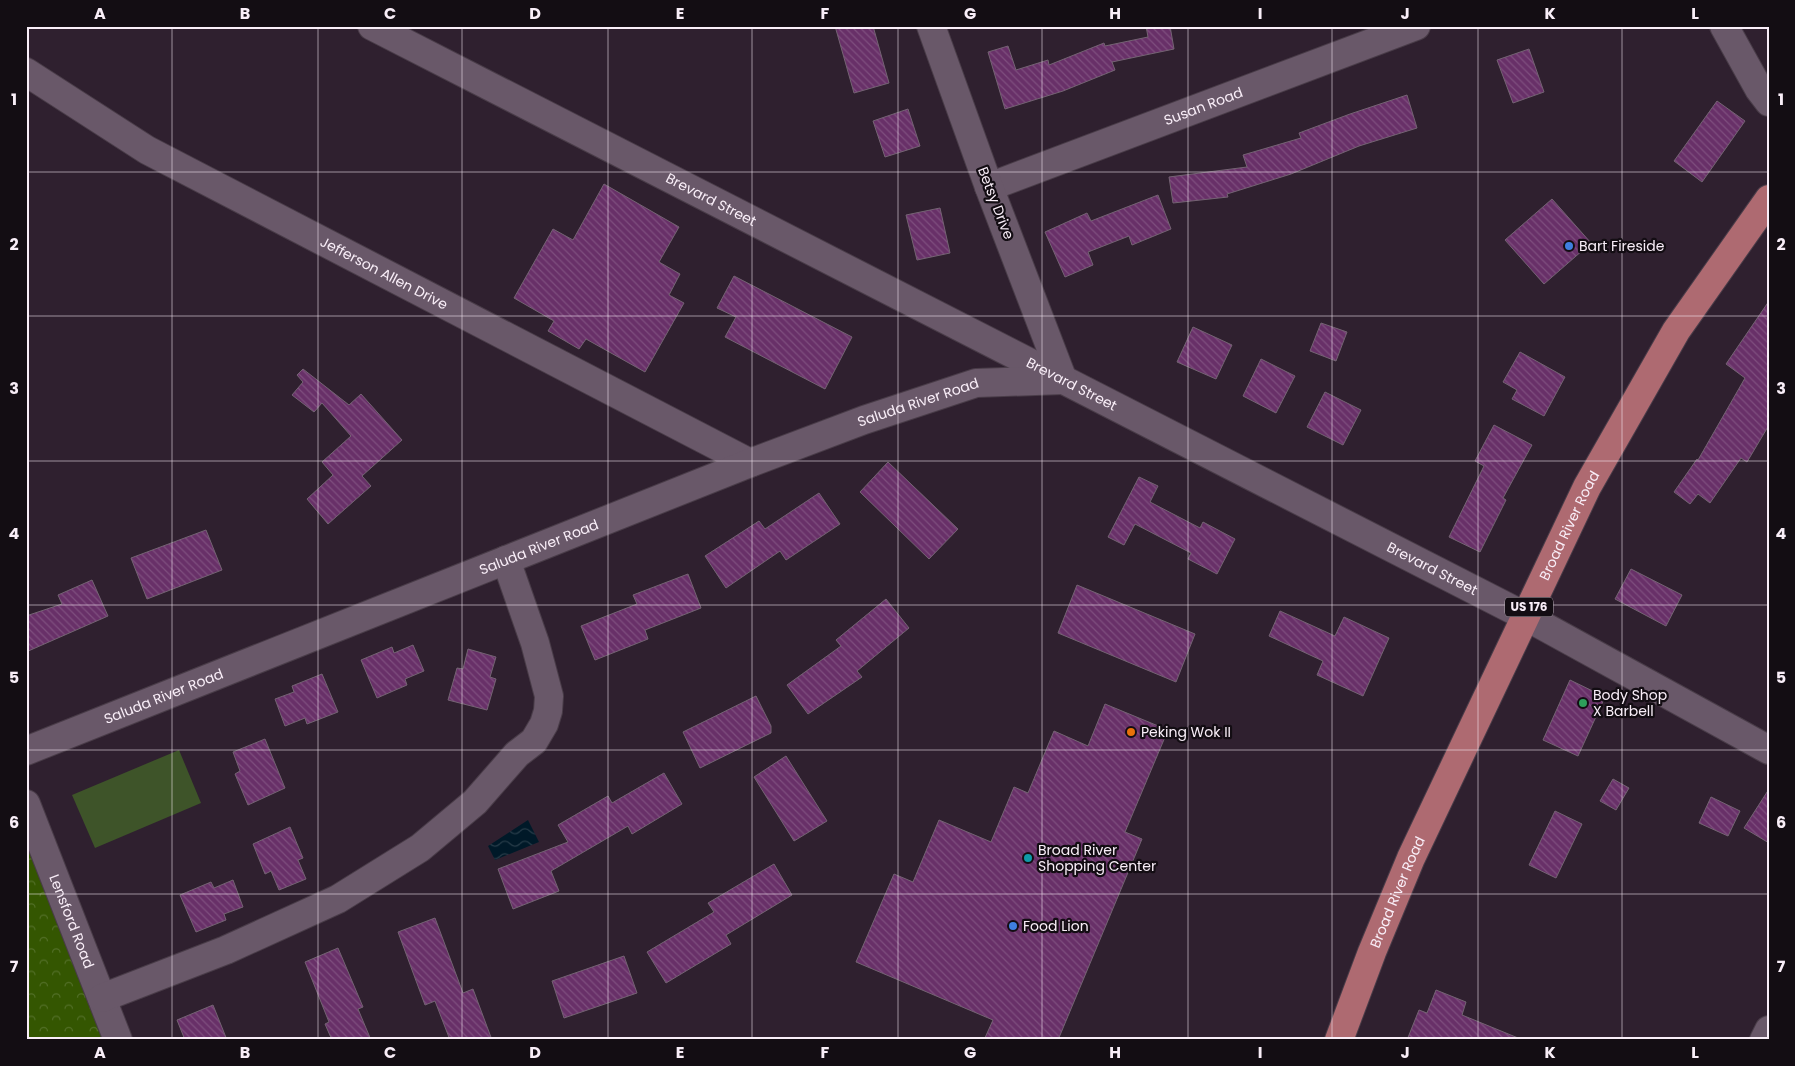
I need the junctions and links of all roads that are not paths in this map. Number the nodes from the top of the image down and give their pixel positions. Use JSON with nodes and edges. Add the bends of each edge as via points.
{"nodes":[{"id":1,"x":372,"y":26,"type":"edge"},
{"id":2,"x":931,"y":26,"type":"edge"},
{"id":3,"x":1416,"y":26,"type":"edge"},
{"id":4,"x":1724,"y":26,"type":"edge"},
{"id":5,"x":26,"y":72,"type":"edge"},
{"id":6,"x":1769,"y":102,"type":"edge"},
{"id":7,"x":989,"y":187,"type":"junction"},
{"id":8,"x":1769,"y":200,"type":"edge"},
{"id":9,"x":1063,"y":380,"type":"junction"},
{"id":10,"x":750,"y":462,"type":"junction"},
{"id":11,"x":506,"y":560,"type":"junction"},
{"id":12,"x":1525,"y":616,"type":"junction"},
{"id":13,"x":1769,"y":750,"type":"edge"},
{"id":14,"x":26,"y":751,"type":"edge"},
{"id":15,"x":26,"y":804,"type":"edge"},
{"id":16,"x":102,"y":998,"type":"junction"},
{"id":17,"x":1769,"y":1030,"type":"edge"},
{"id":18,"x":118,"y":1040,"type":"edge"},
{"id":19,"x":1339,"y":1040,"type":"edge"},
{"id":20,"x":1764,"y":1040,"type":"edge"}],
"edges":[{"from":1,"to":9,"type":"street","name":"Brevard Street"},
{"from":2,"to":7,"type":"street","name":"Betsy Drive"},
{"from":3,"to":7,"type":"street","name":"Susan Road"},
{"from":4,"to":6,"type":"street"},
{"from":5,"to":10,"type":"street","name":"Jefferson Allen Drive","via":[[148,150]]},
{"from":7,"to":9,"type":"street","name":"Betsy Drive"},
{"from":8,"to":12,"type":"main road","name":"Broad River Road","number":"US 176","via":[[1676,331],[1587,487]]},
{"from":9,"to":10,"type":"street","name":"Saluda River Road","via":[[976,383]]},
{"from":9,"to":12,"type":"street","name":"Brevard Street"},
{"from":10,"to":11,"type":"street","name":"Saluda River Road"},
{"from":11,"to":14,"type":"street","name":"Saluda River Road"},
{"from":11,"to":16,"type":"street","via":[[535,642],[548,696],[544,724],[534,741],[517,754],[475,802],[420,848],[341,897],[226,950]]},
{"from":12,"to":13,"type":"street","name":"Brevard Street"},
{"from":12,"to":19,"type":"main road","name":"Broad River Road","number":"US 176","via":[[1411,858]]},
{"from":15,"to":16,"type":"street","name":"Lensford Road"},
{"from":16,"to":18,"type":"street","name":"Lensford Road"},
{"from":17,"to":20,"type":"street"}]}
